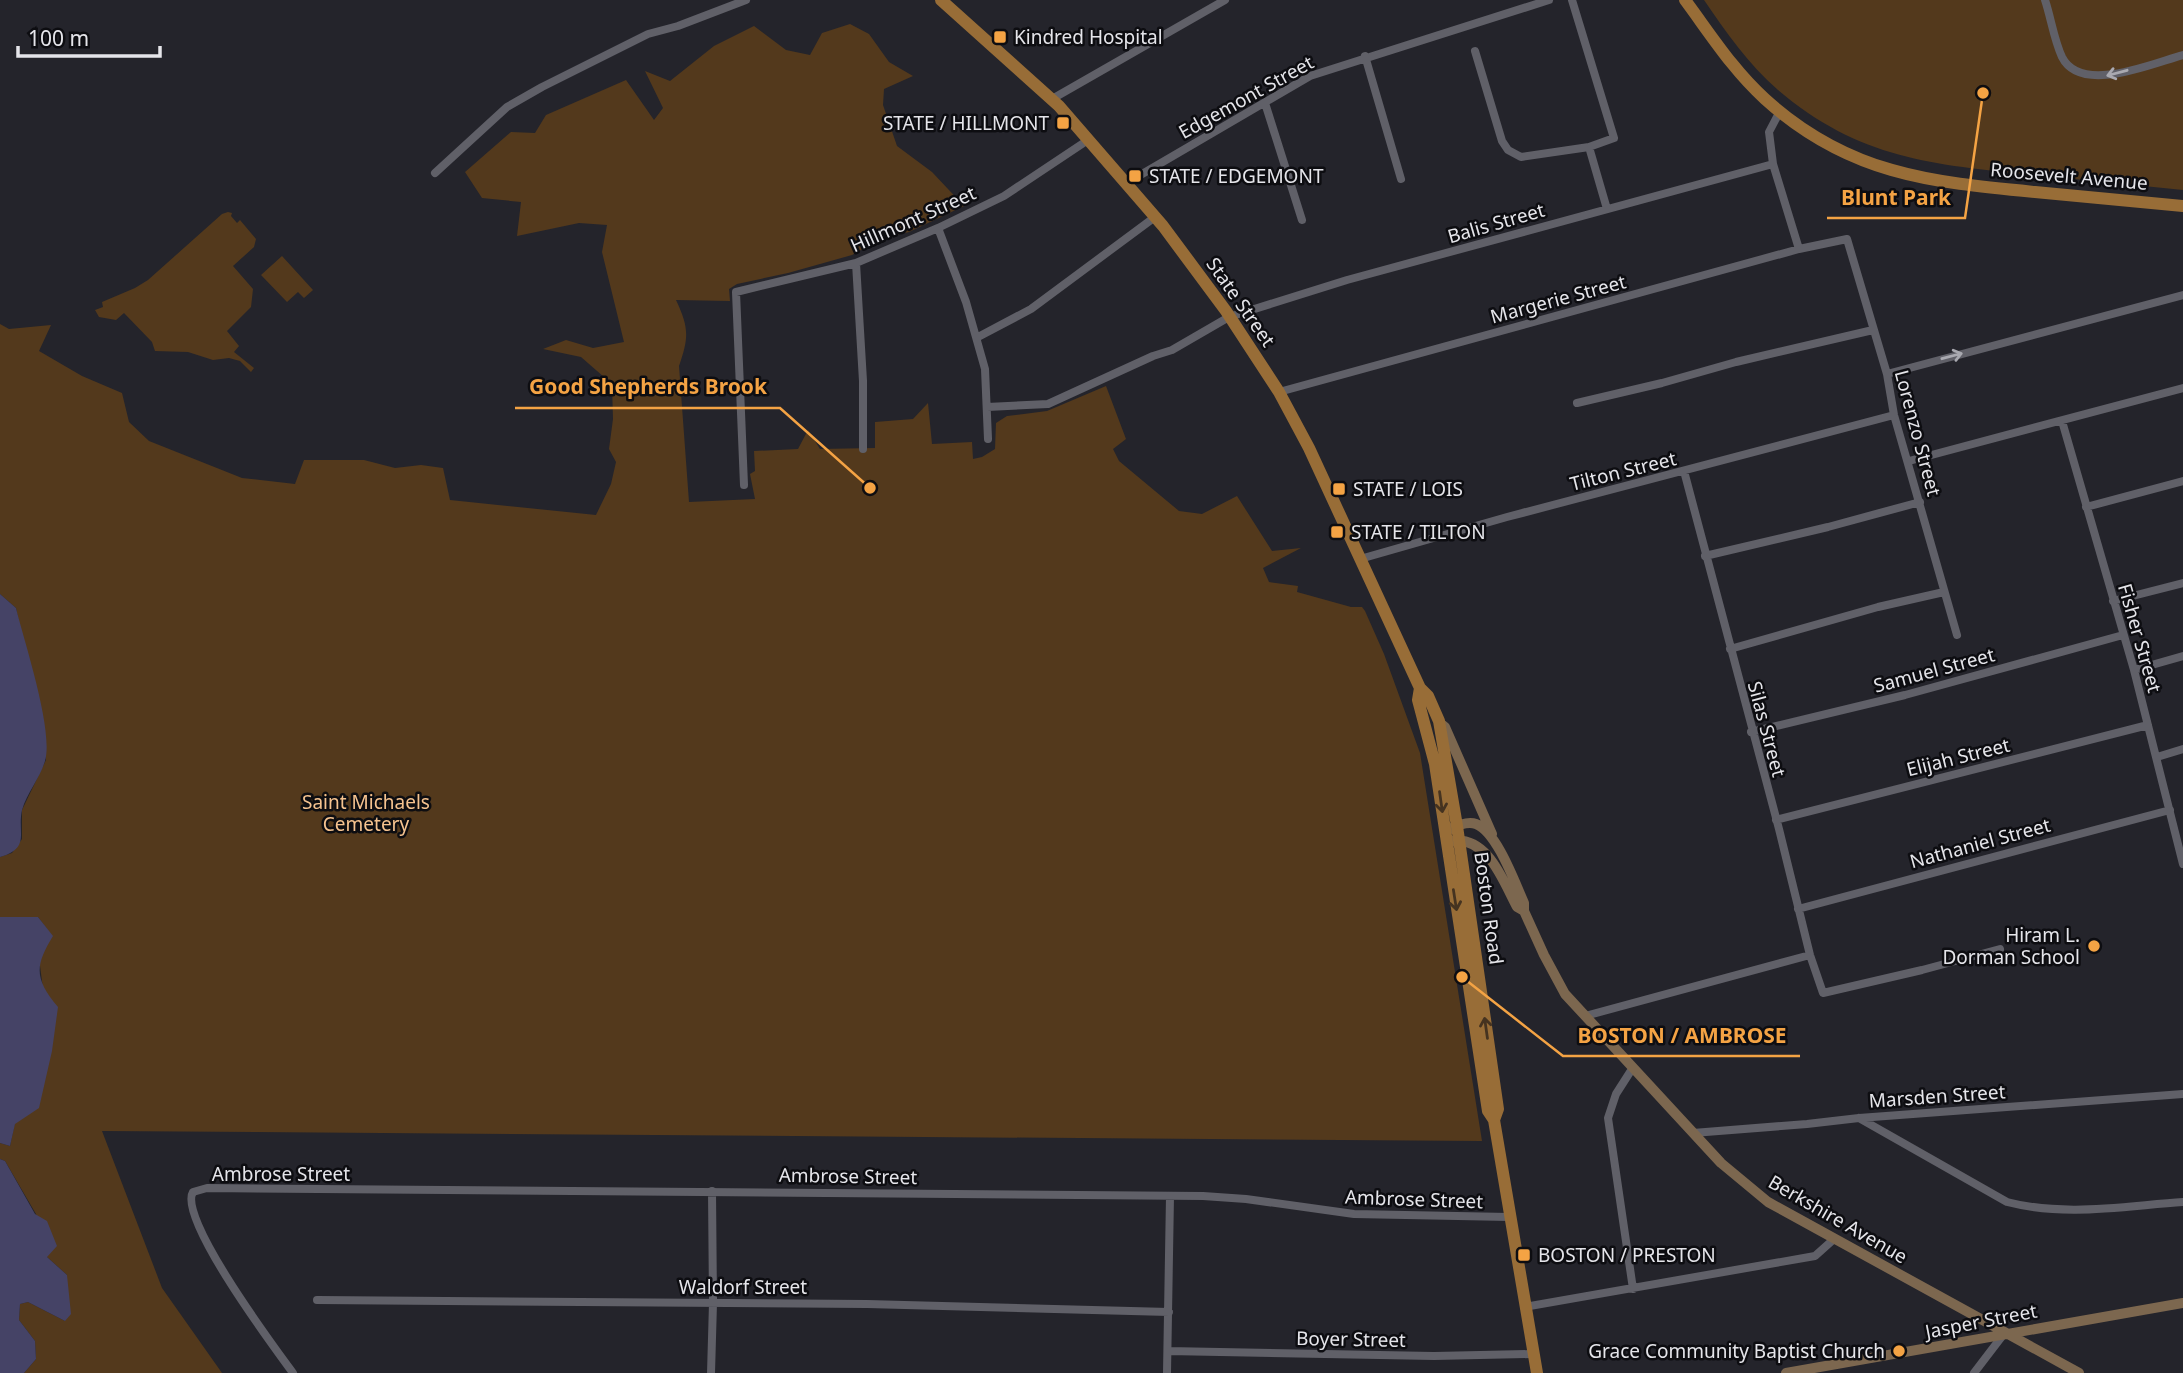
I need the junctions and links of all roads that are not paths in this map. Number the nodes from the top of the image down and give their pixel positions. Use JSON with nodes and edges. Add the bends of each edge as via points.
{"nodes":[{"id":1,"x":746,"y":0,"type":"edge"},
{"id":2,"x":941,"y":0,"type":"edge"},
{"id":3,"x":1225,"y":0,"type":"edge"},
{"id":4,"x":1549,"y":0,"type":"edge"},
{"id":5,"x":1572,"y":0,"type":"edge"},
{"id":6,"x":1685,"y":0,"type":"edge"},
{"id":7,"x":2045,"y":0,"type":"edge"},
{"id":8,"x":1475,"y":51,"type":"dead end"},
{"id":9,"x":2183,"y":55,"type":"edge"},
{"id":10,"x":1366,"y":56,"type":"junction"},
{"id":11,"x":1052,"y":99,"type":"junction"},
{"id":12,"x":1265,"y":103,"type":"junction"},
{"id":13,"x":1780,"y":111,"type":"junction"},
{"id":14,"x":1088,"y":139,"type":"junction"},
{"id":15,"x":1589,"y":147,"type":"junction"},
{"id":16,"x":1773,"y":164,"type":"junction"},
{"id":17,"x":435,"y":173,"type":"dead end"},
{"id":18,"x":1401,"y":178,"type":"dead end"},
{"id":19,"x":1125,"y":184,"type":"junction"},
{"id":20,"x":2183,"y":206,"type":"edge"},
{"id":21,"x":1607,"y":209,"type":"junction"},
{"id":22,"x":1155,"y":217,"type":"junction"},
{"id":23,"x":1302,"y":220,"type":"dead end"},
{"id":24,"x":938,"y":229,"type":"junction"},
{"id":25,"x":1847,"y":239,"type":"joint"},
{"id":26,"x":1799,"y":249,"type":"junction"},
{"id":27,"x":856,"y":263,"type":"junction"},
{"id":28,"x":2183,"y":295,"type":"edge"},
{"id":29,"x":1229,"y":317,"type":"junction"},
{"id":30,"x":1873,"y":330,"type":"junction"},
{"id":31,"x":978,"y":337,"type":"junction"},
{"id":32,"x":1886,"y":374,"type":"junction"},
{"id":33,"x":2183,"y":388,"type":"edge"},
{"id":34,"x":1279,"y":392,"type":"junction"},
{"id":35,"x":1577,"y":404,"type":"dead end"},
{"id":36,"x":987,"y":407,"type":"junction"},
{"id":37,"x":1894,"y":415,"type":"junction"},
{"id":38,"x":2062,"y":421,"type":"junction"},
{"id":39,"x":988,"y":439,"type":"dead end"},
{"id":40,"x":863,"y":449,"type":"dead end"},
{"id":41,"x":1909,"y":460,"type":"junction"},
{"id":42,"x":1684,"y":471,"type":"junction"},
{"id":43,"x":2183,"y":481,"type":"edge"},
{"id":44,"x":744,"y":485,"type":"dead end"},
{"id":45,"x":1920,"y":502,"type":"junction"},
{"id":46,"x":2086,"y":508,"type":"junction"},
{"id":47,"x":1705,"y":556,"type":"junction"},
{"id":48,"x":1360,"y":559,"type":"junction"},
{"id":49,"x":2183,"y":583,"type":"edge"},
{"id":50,"x":1944,"y":592,"type":"junction"},
{"id":51,"x":2113,"y":601,"type":"junction"},
{"id":52,"x":1957,"y":635,"type":"dead end"},
{"id":53,"x":2123,"y":635,"type":"junction"},
{"id":54,"x":1730,"y":649,"type":"junction"},
{"id":55,"x":2183,"y":656,"type":"edge"},
{"id":56,"x":2133,"y":670,"type":"junction"},
{"id":57,"x":1420,"y":688,"type":"junction"},
{"id":58,"x":1438,"y":721,"type":"junction"},
{"id":59,"x":2148,"y":725,"type":"junction"},
{"id":60,"x":1751,"y":732,"type":"junction"},
{"id":61,"x":2183,"y":749,"type":"edge"},
{"id":62,"x":2157,"y":757,"type":"junction"},
{"id":63,"x":2170,"y":810,"type":"junction"},
{"id":64,"x":1776,"y":820,"type":"junction"},
{"id":65,"x":1457,"y":825,"type":"junction"},
{"id":66,"x":1450,"y":838,"type":"junction"},
{"id":67,"x":1496,"y":842,"type":"junction"},
{"id":68,"x":2182,"y":858,"type":"edge"},
{"id":69,"x":1798,"y":909,"type":"junction"},
{"id":70,"x":1524,"y":911,"type":"junction"},
{"id":71,"x":2000,"y":949,"type":"dead end"},
{"id":72,"x":1810,"y":956,"type":"junction"},
{"id":73,"x":1585,"y":1016,"type":"junction"},
{"id":74,"x":1632,"y":1069,"type":"junction"},
{"id":75,"x":2183,"y":1094,"type":"edge"},
{"id":76,"x":1859,"y":1118,"type":"junction"},
{"id":77,"x":1693,"y":1133,"type":"junction"},
{"id":78,"x":712,"y":1191,"type":"junction"},
{"id":79,"x":1170,"y":1196,"type":"junction"},
{"id":80,"x":2183,"y":1202,"type":"edge"},
{"id":81,"x":1509,"y":1217,"type":"junction"},
{"id":82,"x":1834,"y":1239,"type":"junction"},
{"id":83,"x":1633,"y":1289,"type":"junction"},
{"id":84,"x":317,"y":1300,"type":"dead end"},
{"id":85,"x":713,"y":1303,"type":"junction"},
{"id":86,"x":2183,"y":1303,"type":"edge"},
{"id":87,"x":1524,"y":1307,"type":"junction"},
{"id":88,"x":1169,"y":1312,"type":"junction"},
{"id":89,"x":2005,"y":1333,"type":"junction"},
{"id":90,"x":1168,"y":1351,"type":"junction"},
{"id":91,"x":1532,"y":1354,"type":"junction"},
{"id":92,"x":293,"y":1373,"type":"edge"},
{"id":93,"x":711,"y":1373,"type":"edge"},
{"id":94,"x":1167,"y":1373,"type":"edge"},
{"id":95,"x":1537,"y":1373,"type":"edge"},
{"id":96,"x":1786,"y":1373,"type":"edge"},
{"id":97,"x":1974,"y":1373,"type":"edge"},
{"id":98,"x":2079,"y":1373,"type":"edge"}],
"edges":[{"from":1,"to":17,"type":"street","via":[[648,34],[542,86],[507,107]]},
{"from":2,"to":11,"type":"main road","name":"State Street"},
{"from":3,"to":11,"type":"street"},
{"from":4,"to":10,"type":"street","name":"Edgemont Street"},
{"from":5,"to":15,"type":"street","via":[[1614,138]]},
{"from":6,"to":13,"type":"main road","name":"Roosevelt Avenue","via":[[1731,64]]},
{"from":9,"to":7,"type":"street","one_way":true,"via":[[2109,76],[2076,72],[2063,60]]},
{"from":8,"to":15,"type":"street","via":[[1508,150],[1521,157]]},
{"from":10,"to":12,"type":"street","name":"Edgemont Street","via":[[1310,76]]},
{"from":10,"to":18,"type":"street"},
{"from":11,"to":14,"type":"main road","name":"State Street"},
{"from":12,"to":19,"type":"street","name":"Edgemont Street"},
{"from":12,"to":23,"type":"street"},
{"from":13,"to":16,"type":"street","via":[[1769,132]]},
{"from":13,"to":20,"type":"main road","name":"Roosevelt Avenue","via":[[1853,156],[1912,177]]},
{"from":14,"to":19,"type":"main road","name":"State Street"},
{"from":14,"to":24,"type":"street","name":"Hillmont Street","via":[[1004,196]]},
{"from":15,"to":21,"type":"street"},
{"from":16,"to":21,"type":"street","name":"Balis Street"},
{"from":16,"to":26,"type":"street"},
{"from":19,"to":22,"type":"main road","name":"State Street"},
{"from":21,"to":29,"type":"street","name":"Balis Street"},
{"from":22,"to":29,"type":"main road","name":"State Street"},
{"from":22,"to":31,"type":"street","via":[[1031,309]]},
{"from":24,"to":27,"type":"street","name":"Hillmont Street"},
{"from":24,"to":31,"type":"street"},
{"from":25,"to":26,"type":"street","name":"Margerie Street"},
{"from":25,"to":30,"type":"street","name":"Lorenzo Street"},
{"from":26,"to":34,"type":"street","name":"Margerie Street"},
{"from":27,"to":40,"type":"street"},
{"from":27,"to":44,"type":"street","name":"Hillmont Street","via":[[736,292]]},
{"from":32,"to":28,"type":"street","one_way":true},
{"from":29,"to":34,"type":"main road","name":"State Street"},
{"from":29,"to":36,"type":"street","name":"Balis Street","via":[[1172,350],[1048,404]]},
{"from":30,"to":32,"type":"street","name":"Lorenzo Street"},
{"from":30,"to":35,"type":"street"},
{"from":31,"to":36,"type":"street"},
{"from":32,"to":37,"type":"street","name":"Lorenzo Street"},
{"from":33,"to":38,"type":"street"},
{"from":34,"to":48,"type":"main road","name":"State Street"},
{"from":36,"to":39,"type":"street"},
{"from":37,"to":41,"type":"street","name":"Lorenzo Street"},
{"from":37,"to":42,"type":"street","name":"Tilton Street"},
{"from":38,"to":41,"type":"street"},
{"from":38,"to":46,"type":"street","name":"Fisher Street"},
{"from":41,"to":45,"type":"street","name":"Lorenzo Street"},
{"from":42,"to":47,"type":"street","name":"Silas Street"},
{"from":42,"to":48,"type":"street","name":"Tilton Street"},
{"from":43,"to":46,"type":"street"},
{"from":45,"to":47,"type":"street"},
{"from":45,"to":50,"type":"street","name":"Lorenzo Street"},
{"from":46,"to":51,"type":"street","name":"Fisher Street"},
{"from":47,"to":54,"type":"street","name":"Silas Street"},
{"from":48,"to":57,"type":"main road","name":"State Street"},
{"from":49,"to":51,"type":"street"},
{"from":50,"to":52,"type":"street","name":"Lorenzo Street"},
{"from":50,"to":54,"type":"street"},
{"from":51,"to":53,"type":"street","name":"Fisher Street"},
{"from":53,"to":56,"type":"street","name":"Fisher Street"},
{"from":53,"to":60,"type":"street","name":"Samuel Street"},
{"from":54,"to":60,"type":"street","name":"Silas Street"},
{"from":55,"to":56,"type":"street"},
{"from":56,"to":59,"type":"street","name":"Fisher Street"},
{"from":57,"to":58,"type":"main road","name":"State Street"},
{"from":57,"to":66,"type":"main road","name":"State Street","one_way":true,"via":[[1418,700]]},
{"from":58,"to":65,"type":"main road","name":"State Street"},
{"from":58,"to":67,"type":"main road","name":"Berkshire Avenue","via":[[1445,727]]},
{"from":59,"to":62,"type":"street","name":"Fisher Street"},
{"from":59,"to":64,"type":"street","name":"Elijah Street"},
{"from":60,"to":64,"type":"street","name":"Silas Street"},
{"from":61,"to":62,"type":"street"},
{"from":62,"to":63,"type":"street","name":"Fisher Street"},
{"from":63,"to":68,"type":"street","name":"Fisher Street"},
{"from":63,"to":69,"type":"street","name":"Nathaniel Street"},
{"from":64,"to":69,"type":"street","name":"Silas Street"},
{"from":65,"to":66,"type":"main road","name":"Boston Road"},
{"from":65,"to":67,"type":"main road","via":[[1482,827]]},
{"from":66,"to":70,"type":"main road","name":"Berkshire Avenue","via":[[1478,844],[1517,907]]},
{"from":66,"to":81,"type":"main road","name":"Boston Road","via":[[1488,1111],[1494,1119]]},
{"from":67,"to":70,"type":"main road","name":"Berkshire Avenue"},
{"from":69,"to":72,"type":"street","name":"Silas Street"},
{"from":70,"to":73,"type":"main road","name":"Berkshire Avenue","via":[[1558,981]]},
{"from":71,"to":72,"type":"street","name":"Silas Street","via":[[1823,993]]},
{"from":72,"to":73,"type":"street"},
{"from":73,"to":74,"type":"main road","name":"Berkshire Avenue"},
{"from":74,"to":77,"type":"main road","name":"Berkshire Avenue"},
{"from":74,"to":83,"type":"street","via":[[1608,1118]]},
{"from":75,"to":76,"type":"street","name":"Marsden Street"},
{"from":76,"to":77,"type":"street","name":"Marsden Street"},
{"from":76,"to":80,"type":"street","via":[[2007,1202],[2054,1211]]},
{"from":77,"to":82,"type":"main road","name":"Berkshire Avenue","via":[[1768,1202]]},
{"from":78,"to":79,"type":"street","name":"Ambrose Street"},
{"from":78,"to":85,"type":"street"},
{"from":78,"to":92,"type":"street","name":"Ambrose Street","via":[[207,1188],[193,1192],[192,1210],[200,1230],[242,1302]]},
{"from":79,"to":81,"type":"street","name":"Ambrose Street","via":[[1237,1198],[1354,1214]]},
{"from":79,"to":88,"type":"street"},
{"from":81,"to":87,"type":"main road","name":"Boston Road"},
{"from":82,"to":83,"type":"street","via":[[1815,1256]]},
{"from":82,"to":89,"type":"main road","name":"Berkshire Avenue"},
{"from":83,"to":87,"type":"street"},
{"from":84,"to":85,"type":"street","name":"Waldorf Street"},
{"from":85,"to":88,"type":"street","name":"Waldorf Street"},
{"from":85,"to":93,"type":"street"},
{"from":86,"to":89,"type":"main road","name":"Jasper Street"},
{"from":87,"to":91,"type":"main road","name":"Boston Road"},
{"from":88,"to":90,"type":"street"},
{"from":89,"to":96,"type":"main road","name":"Jasper Street"},
{"from":89,"to":97,"type":"street"},
{"from":89,"to":98,"type":"main road","name":"Berkshire Avenue"},
{"from":90,"to":91,"type":"street","name":"Boyer Street"},
{"from":90,"to":94,"type":"street"},
{"from":91,"to":95,"type":"main road","name":"Boston Road"}]}
